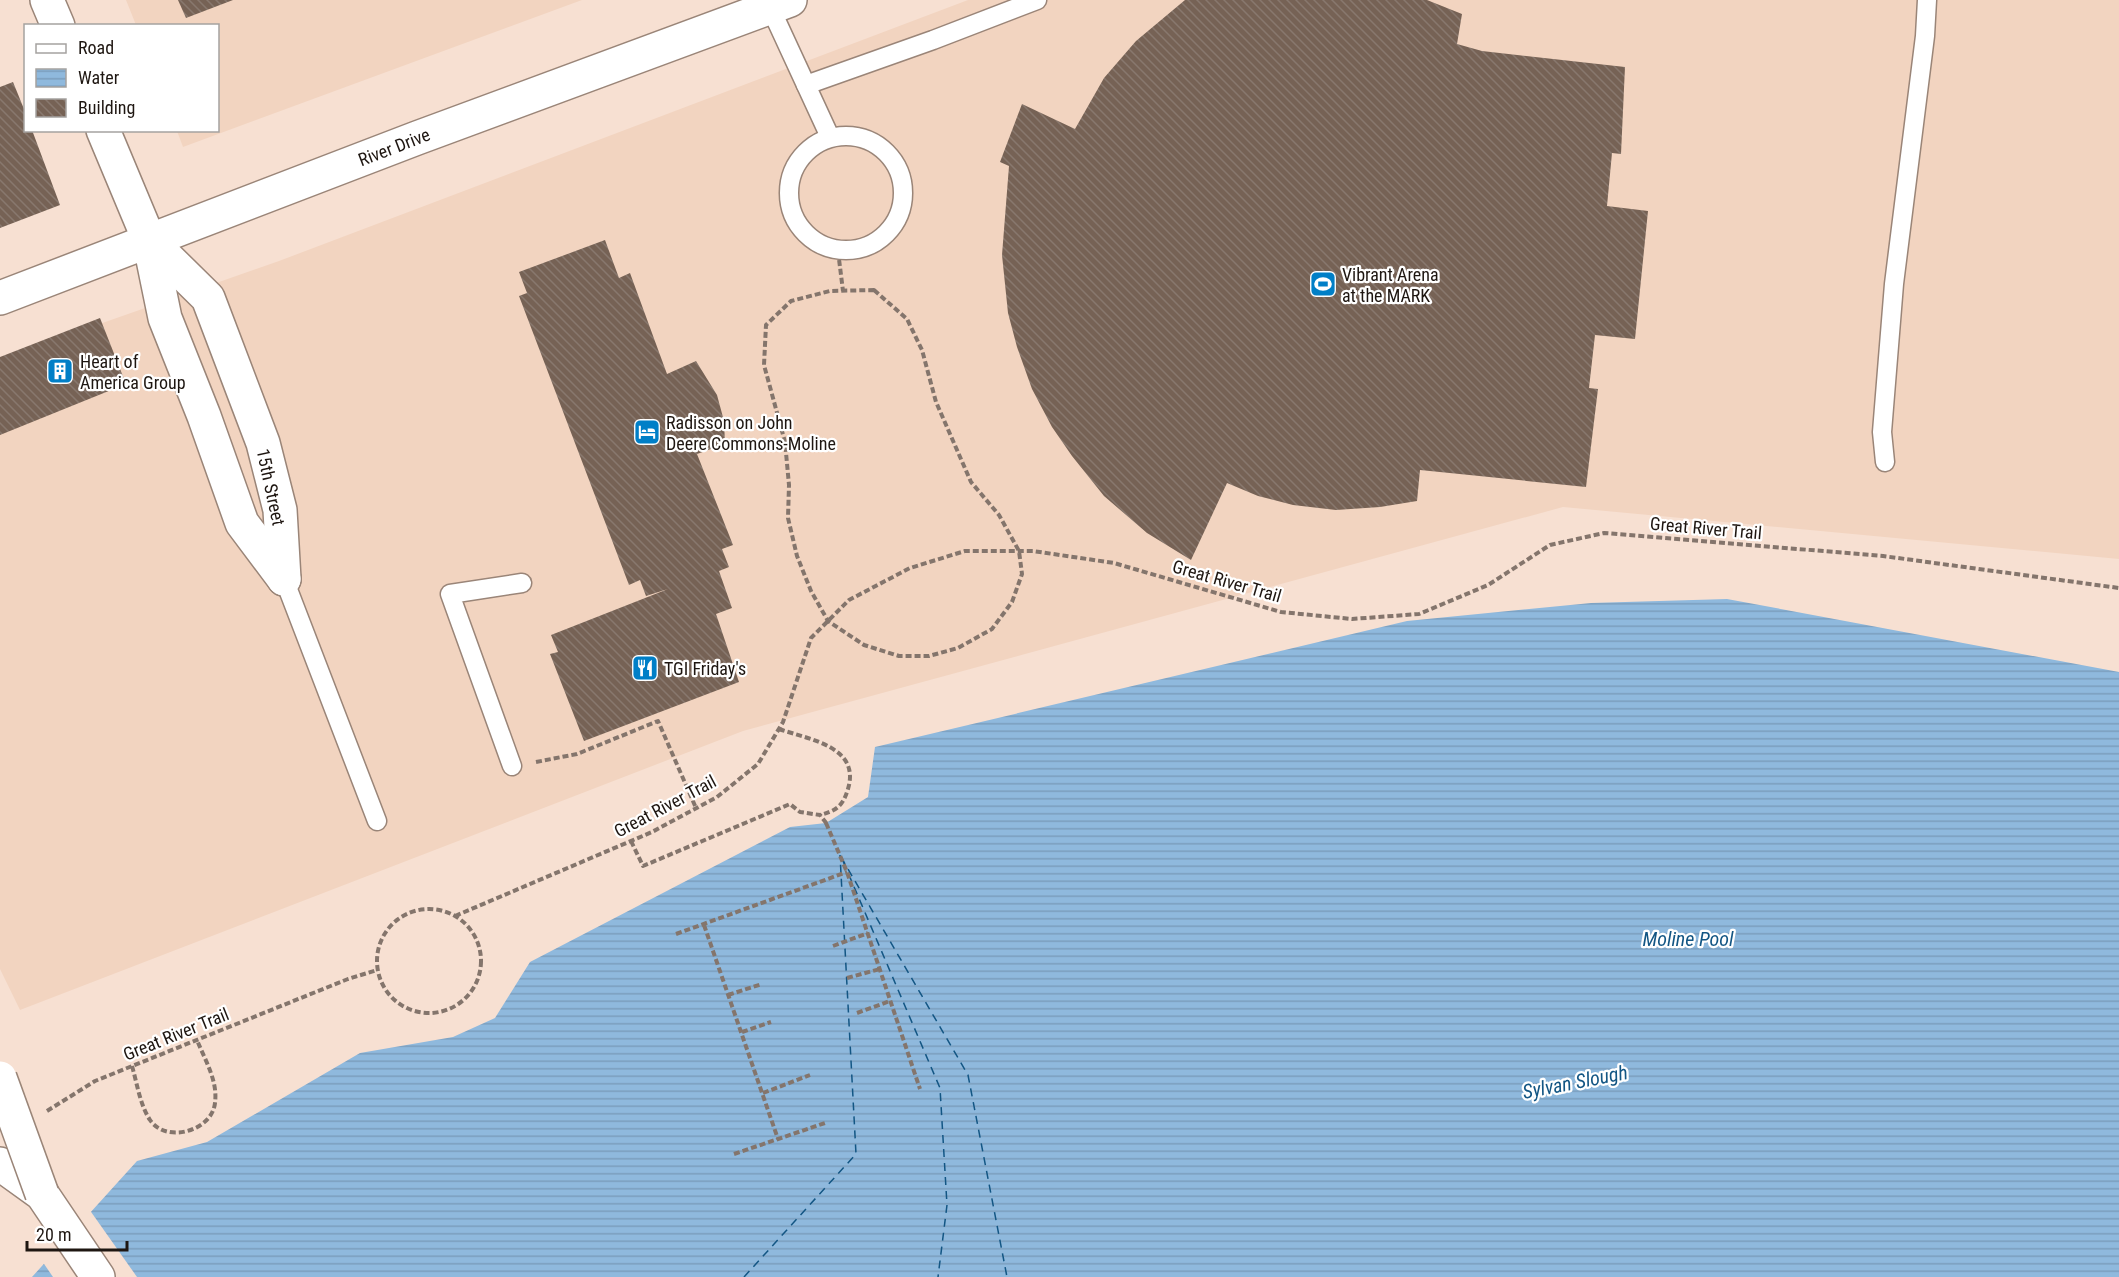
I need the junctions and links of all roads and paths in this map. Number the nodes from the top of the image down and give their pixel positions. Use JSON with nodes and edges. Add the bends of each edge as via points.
{"nodes":[{"id":1,"x":47,"y":0,"type":"edge"},
{"id":2,"x":1037,"y":0,"type":"edge"},
{"id":3,"x":1927,"y":0,"type":"edge"},
{"id":4,"x":780,"y":4,"type":"edge"},
{"id":5,"x":57,"y":24,"type":"edge"},
{"id":6,"x":806,"y":85,"type":"junction"},
{"id":7,"x":104,"y":132,"type":"edge"},
{"id":8,"x":830,"y":137,"type":"junction"},
{"id":9,"x":149,"y":240,"type":"junction"},
{"id":10,"x":838,"y":251,"type":"junction"},
{"id":11,"x":843,"y":291,"type":"junction"},
{"id":12,"x":0,"y":298,"type":"edge"},
{"id":13,"x":1885,"y":462,"type":"dead end"},
{"id":14,"x":1020,"y":551,"type":"junction"},
{"id":15,"x":284,"y":579,"type":"junction"},
{"id":16,"x":522,"y":583,"type":"dead end"},
{"id":17,"x":2119,"y":588,"type":"edge"},
{"id":18,"x":828,"y":621,"type":"junction"},
{"id":19,"x":779,"y":728,"type":"junction"},
{"id":20,"x":512,"y":766,"type":"joint"},
{"id":21,"x":696,"y":808,"type":"junction"},
{"id":22,"x":820,"y":815,"type":"junction"},
{"id":23,"x":377,"y":820,"type":"dead end"},
{"id":24,"x":631,"y":840,"type":"junction"},
{"id":25,"x":848,"y":872,"type":"junction"},
{"id":26,"x":455,"y":916,"type":"junction"},
{"id":27,"x":704,"y":925,"type":"junction"},
{"id":28,"x":868,"y":933,"type":"junction"},
{"id":29,"x":676,"y":934,"type":"dead end"},
{"id":30,"x":833,"y":946,"type":"dead end"},
{"id":31,"x":880,"y":969,"type":"junction"},
{"id":32,"x":377,"y":970,"type":"junction"},
{"id":33,"x":847,"y":978,"type":"dead end"},
{"id":34,"x":762,"y":984,"type":"dead end"},
{"id":35,"x":728,"y":995,"type":"junction"},
{"id":36,"x":890,"y":1000,"type":"junction"},
{"id":37,"x":857,"y":1013,"type":"dead end"},
{"id":38,"x":771,"y":1022,"type":"dead end"},
{"id":39,"x":742,"y":1032,"type":"junction"},
{"id":40,"x":197,"y":1040,"type":"junction"},
{"id":41,"x":132,"y":1066,"type":"junction"},
{"id":42,"x":810,"y":1075,"type":"dead end"},
{"id":43,"x":0,"y":1078,"type":"edge"},
{"id":44,"x":920,"y":1089,"type":"dead end"},
{"id":45,"x":763,"y":1094,"type":"junction"},
{"id":46,"x":41,"y":1116,"type":"dead end"},
{"id":47,"x":825,"y":1123,"type":"dead end"},
{"id":48,"x":778,"y":1139,"type":"junction"},
{"id":49,"x":734,"y":1154,"type":"dead end"},
{"id":50,"x":0,"y":1164,"type":"edge"},
{"id":51,"x":42,"y":1194,"type":"junction"},
{"id":52,"x":98,"y":1277,"type":"edge"}],
"edges":[{"from":1,"to":5,"type":"street"},
{"from":2,"to":6,"type":"lane"},
{"from":3,"to":13,"type":"lane","via":[[1894,284],[1882,432]]},
{"from":4,"to":6,"type":"lane"},
{"from":4,"to":9,"type":"street","name":"River Drive"},
{"from":6,"to":8,"type":"lane"},
{"from":7,"to":9,"type":"street","name":"15th Street"},
{"from":8,"to":10,"type":"lane","via":[[804,153],[793,170],[788,189],[792,215],[803,232]]},
{"from":8,"to":10,"type":"lane","via":[[869,140],[886,151],[902,177],[904,197],[899,216],[888,233],[869,247]]},
{"from":9,"to":12,"type":"street","name":"River Drive"},
{"from":9,"to":15,"type":"street","name":"15th Street","via":[[165,318],[242,523]]},
{"from":9,"to":15,"type":"street","name":"15th Street","via":[[208,298],[263,443],[280,510]]},
{"from":10,"to":11,"type":"path"},
{"from":11,"to":14,"type":"path","via":[[874,290],[907,319],[922,350],[936,402],[971,482],[999,515]]},
{"from":11,"to":18,"type":"path","via":[[791,301],[766,325],[764,365],[785,442],[792,537],[811,591]]},
{"from":14,"to":17,"type":"path","name":"Great River Trail","via":[[1114,563],[1281,612],[1352,619],[1419,614],[1488,585],[1550,545],[1604,533],[1883,556]]},
{"from":14,"to":18,"type":"path","name":"Great River Trail","via":[[965,551],[910,568],[849,600]]},
{"from":14,"to":18,"type":"path","via":[[1022,574],[1012,602],[992,629],[958,648],[929,656],[899,656],[864,645]]},
{"from":15,"to":23,"type":"lane"},
{"from":16,"to":20,"type":"lane","via":[[450,594]]},
{"from":18,"to":19,"type":"path","name":"Great River Trail","via":[[811,638]]},
{"from":19,"to":21,"type":"path","name":"Great River Trail","via":[[758,764],[717,797]]},
{"from":19,"to":22,"type":"path","via":[[839,752],[849,766],[843,803],[836,811]]},
{"from":20,"to":21,"type":"path","via":[[576,753],[658,721]]},
{"from":21,"to":24,"type":"path","name":"Great River Trail"},
{"from":22,"to":24,"type":"path","via":[[800,812],[790,804],[643,866]]},
{"from":22,"to":25,"type":"path"},
{"from":24,"to":26,"type":"path","name":"Great River Trail"},
{"from":25,"to":27,"type":"path"},
{"from":25,"to":28,"type":"path"},
{"from":26,"to":32,"type":"path","via":[[439,909],[422,909],[392,923],[381,937],[376,953]]},
{"from":26,"to":32,"type":"path","via":[[469,926],[481,958],[479,976],[459,1004],[443,1011],[409,1010],[383,987]]},
{"from":27,"to":29,"type":"path"},
{"from":27,"to":35,"type":"path"},
{"from":28,"to":30,"type":"path"},
{"from":28,"to":31,"type":"path"},
{"from":31,"to":33,"type":"path"},
{"from":31,"to":36,"type":"path"},
{"from":32,"to":40,"type":"path","name":"Great River Trail"},
{"from":34,"to":35,"type":"path"},
{"from":35,"to":39,"type":"path"},
{"from":36,"to":37,"type":"path"},
{"from":36,"to":44,"type":"path"},
{"from":38,"to":39,"type":"path"},
{"from":39,"to":45,"type":"path"},
{"from":40,"to":41,"type":"path","name":"Great River Trail"},
{"from":40,"to":41,"type":"path","via":[[214,1084],[215,1104],[211,1116],[185,1132],[172,1132],[151,1122]]},
{"from":41,"to":46,"type":"path","name":"Great River Trail","via":[[95,1081]]},
{"from":42,"to":45,"type":"path"},
{"from":43,"to":51,"type":"street","bridge":true},
{"from":45,"to":48,"type":"path"},
{"from":47,"to":48,"type":"path"},
{"from":48,"to":49,"type":"path"},
{"from":50,"to":51,"type":"street"},
{"from":51,"to":52,"type":"street"}]}
